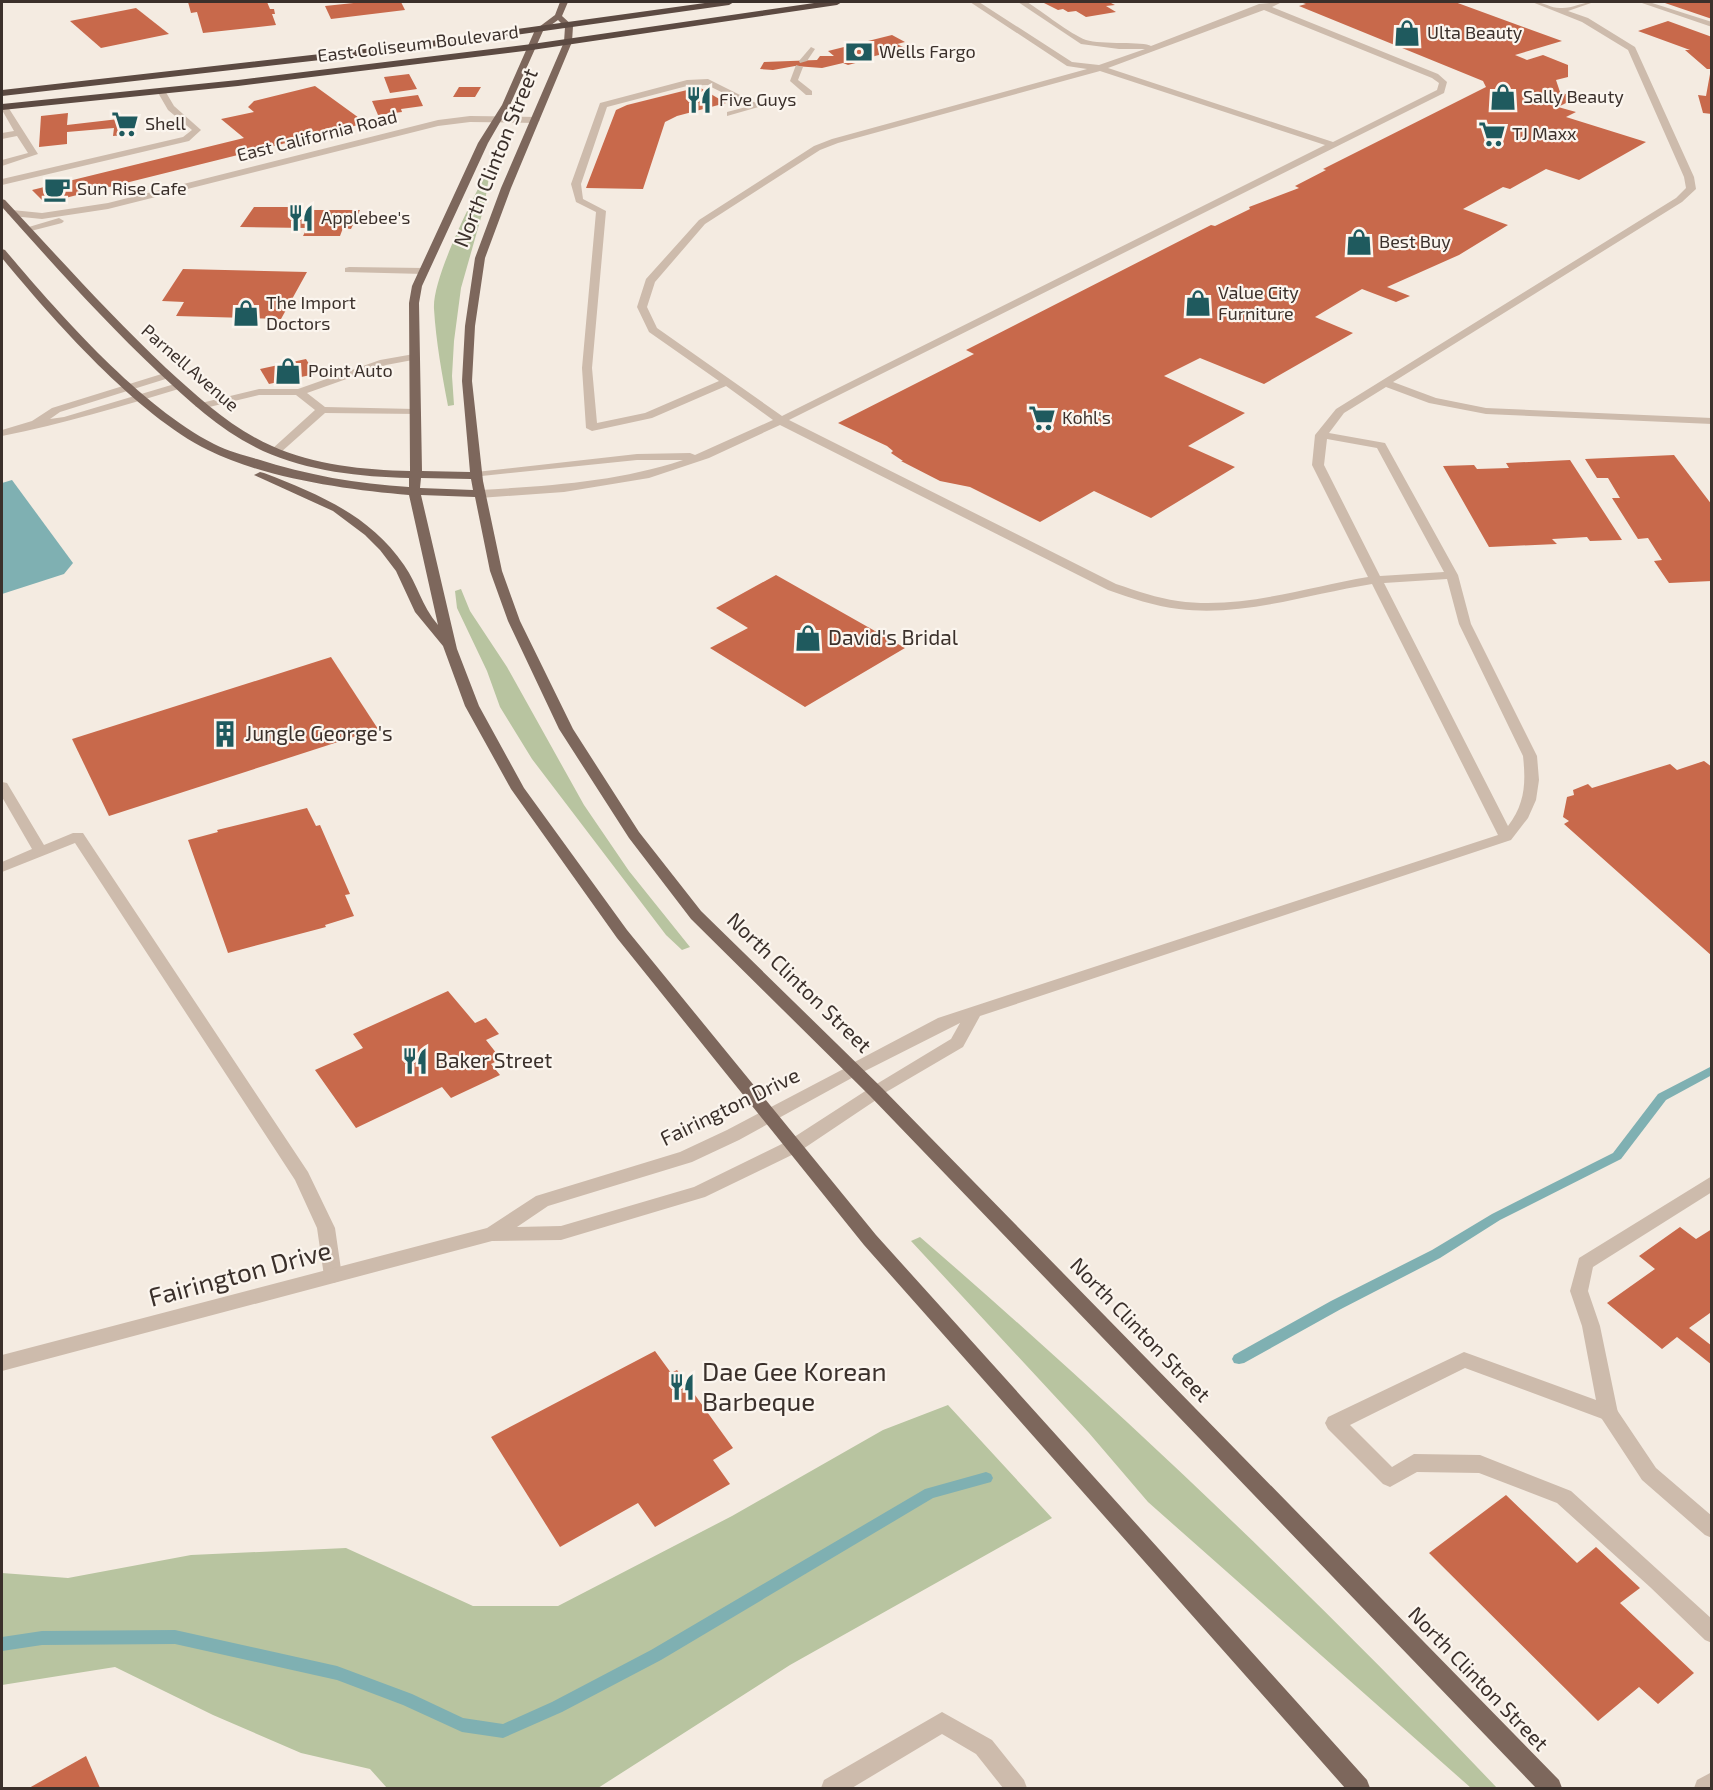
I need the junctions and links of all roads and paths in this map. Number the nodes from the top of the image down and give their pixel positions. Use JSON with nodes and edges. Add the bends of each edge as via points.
{"nodes":[{"id":1,"x":564,"y":2,"type":"edge"},
{"id":2,"x":729,"y":2,"type":"edge"},
{"id":3,"x":837,"y":2,"type":"edge"},
{"id":4,"x":974,"y":2,"type":"edge"},
{"id":5,"x":1022,"y":2,"type":"edge"},
{"id":6,"x":1278,"y":2,"type":"edge"},
{"id":7,"x":1536,"y":2,"type":"edge"},
{"id":8,"x":1590,"y":2,"type":"edge"},
{"id":9,"x":1643,"y":2,"type":"edge"},
{"id":10,"x":1262,"y":6,"type":"junction"},
{"id":11,"x":1559,"y":10,"type":"junction"},
{"id":12,"x":558,"y":16,"type":"junction"},
{"id":13,"x":1712,"y":25,"type":"edge"},
{"id":14,"x":569,"y":26,"type":"junction"},
{"id":15,"x":539,"y":30,"type":"junction"},
{"id":16,"x":568,"y":42,"type":"junction"},
{"id":17,"x":1084,"y":42,"type":"junction"},
{"id":18,"x":1159,"y":46,"type":"junction"},
{"id":19,"x":531,"y":47,"type":"junction"},
{"id":20,"x":811,"y":50,"type":"dead end"},
{"id":21,"x":1100,"y":68,"type":"junction"},
{"id":22,"x":161,"y":91,"type":"junction"},
{"id":23,"x":2,"y":93,"type":"edge"},
{"id":24,"x":809,"y":93,"type":"dead end"},
{"id":25,"x":3,"y":107,"type":"edge"},
{"id":26,"x":730,"y":114,"type":"dead end"},
{"id":27,"x":498,"y":120,"type":"junction"},
{"id":28,"x":536,"y":120,"type":"junction"},
{"id":29,"x":19,"y":133,"type":"junction"},
{"id":30,"x":2,"y":136,"type":"edge"},
{"id":31,"x":1333,"y":145,"type":"junction"},
{"id":32,"x":2,"y":163,"type":"edge"},
{"id":33,"x":2,"y":182,"type":"edge"},
{"id":34,"x":2,"y":202,"type":"edge"},
{"id":35,"x":108,"y":206,"type":"junction"},
{"id":36,"x":12,"y":213,"type":"junction"},
{"id":37,"x":27,"y":230,"type":"junction"},
{"id":38,"x":2,"y":252,"type":"edge"},
{"id":39,"x":349,"y":270,"type":"dead end"},
{"id":40,"x":424,"y":271,"type":"junction"},
{"id":41,"x":414,"y":357,"type":"junction"},
{"id":42,"x":168,"y":375,"type":"junction"},
{"id":43,"x":726,"y":382,"type":"junction"},
{"id":44,"x":1385,"y":383,"type":"junction"},
{"id":45,"x":178,"y":386,"type":"junction"},
{"id":46,"x":129,"y":387,"type":"junction"},
{"id":47,"x":299,"y":392,"type":"junction"},
{"id":48,"x":141,"y":397,"type":"junction"},
{"id":49,"x":201,"y":406,"type":"junction"},
{"id":50,"x":322,"y":410,"type":"junction"},
{"id":51,"x":415,"y":412,"type":"junction"},
{"id":52,"x":782,"y":421,"type":"junction"},
{"id":53,"x":1712,"y":421,"type":"edge"},
{"id":54,"x":34,"y":424,"type":"junction"},
{"id":55,"x":2,"y":433,"type":"edge"},
{"id":56,"x":1321,"y":435,"type":"junction"},
{"id":57,"x":213,"y":448,"type":"junction"},
{"id":58,"x":276,"y":451,"type":"junction"},
{"id":59,"x":705,"y":456,"type":"junction"},
{"id":60,"x":476,"y":475,"type":"junction"},
{"id":61,"x":416,"y":476,"type":"junction"},
{"id":62,"x":414,"y":492,"type":"junction"},
{"id":63,"x":479,"y":494,"type":"junction"},
{"id":64,"x":1452,"y":575,"type":"junction"},
{"id":65,"x":1374,"y":580,"type":"junction"},
{"id":66,"x":450,"y":650,"type":"junction"},
{"id":67,"x":2,"y":786,"type":"edge"},
{"id":68,"x":1506,"y":837,"type":"junction"},
{"id":69,"x":40,"y":851,"type":"junction"},
{"id":70,"x":2,"y":867,"type":"edge"},
{"id":71,"x":974,"y":1012,"type":"junction"},
{"id":72,"x":853,"y":1070,"type":"junction"},
{"id":73,"x":876,"y":1092,"type":"junction"},
{"id":74,"x":770,"y":1115,"type":"junction"},
{"id":75,"x":794,"y":1146,"type":"junction"},
{"id":76,"x":1712,"y":1183,"type":"edge"},
{"id":77,"x":492,"y":1234,"type":"junction"},
{"id":78,"x":333,"y":1276,"type":"junction"},
{"id":79,"x":2,"y":1363,"type":"edge"},
{"id":80,"x":1608,"y":1413,"type":"junction"},
{"id":81,"x":1712,"y":1529,"type":"edge"},
{"id":82,"x":1712,"y":1633,"type":"edge"},
{"id":83,"x":1712,"y":1783,"type":"edge"},
{"id":84,"x":832,"y":1788,"type":"edge"},
{"id":85,"x":1016,"y":1788,"type":"edge"},
{"id":86,"x":1359,"y":1788,"type":"edge"},
{"id":87,"x":1551,"y":1788,"type":"edge"},
{"id":88,"x":1705,"y":1788,"type":"edge"}],
"edges":[{"from":1,"to":12,"type":"main road"},
{"from":2,"to":14,"type":"highway","name":"East Coliseum Boulevard"},
{"from":3,"to":16,"type":"highway","name":"East Coliseum Boulevard"},
{"from":4,"to":21,"type":"street","via":[[1070,64]]},
{"from":5,"to":17,"type":"street"},
{"from":6,"to":10,"type":"street"},
{"from":7,"to":11,"type":"street"},
{"from":8,"to":11,"type":"street"},
{"from":9,"to":13,"type":"street"},
{"from":10,"to":18,"type":"street"},
{"from":10,"to":31,"type":"street","via":[[1443,82],[1441,91]]},
{"from":11,"to":44,"type":"street","via":[[1585,20],[1632,49],[1689,177],[1690,189],[1679,200]]},
{"from":12,"to":14,"type":"main road"},
{"from":12,"to":15,"type":"main road","name":"North Clinton Street"},
{"from":14,"to":15,"type":"highway","name":"East Coliseum Boulevard"},
{"from":14,"to":16,"type":"main road","name":"North Clinton Street"},
{"from":15,"to":19,"type":"main road","name":"North Clinton Street"},
{"from":15,"to":23,"type":"highway","name":"East Coliseum Boulevard"},
{"from":16,"to":19,"type":"highway","name":"East Coliseum Boulevard"},
{"from":16,"to":28,"type":"main road","name":"North Clinton Street"},
{"from":17,"to":18,"type":"street","via":[[1119,47]]},
{"from":17,"to":21,"type":"street","via":[[1105,57]]},
{"from":18,"to":21,"type":"street"},
{"from":19,"to":22,"type":"highway","name":"East Coliseum Boulevard"},
{"from":19,"to":27,"type":"main road","name":"North Clinton Street"},
{"from":20,"to":24,"type":"street","via":[[794,81]]},
{"from":21,"to":31,"type":"street"},
{"from":21,"to":43,"type":"street","via":[[836,141],[781,170],[702,222],[650,281],[642,307],[653,330]]},
{"from":22,"to":25,"type":"highway","name":"East Coliseum Boulevard"},
{"from":22,"to":33,"type":"street","via":[[171,108],[196,130],[186,139]]},
{"from":25,"to":29,"type":"street"},
{"from":26,"to":43,"type":"street","via":[[758,106],[708,82],[687,83],[603,105],[576,184],[579,200],[602,211],[587,368],[592,428],[648,416]]},
{"from":27,"to":28,"type":"street","name":"East California Road"},
{"from":27,"to":35,"type":"street","name":"East California Road","via":[[438,123]]},
{"from":27,"to":40,"type":"main road","name":"North Clinton Street","via":[[483,143]]},
{"from":28,"to":60,"type":"main road","name":"North Clinton Street","via":[[490,229],[474,286],[467,381]]},
{"from":29,"to":30,"type":"street"},
{"from":29,"to":32,"type":"street","via":[[33,154]]},
{"from":31,"to":52,"type":"street"},
{"from":34,"to":36,"type":"main road","name":"Parnell Avenue"},
{"from":35,"to":36,"type":"street","name":"East California Road","via":[[42,216]]},
{"from":35,"to":37,"type":"street","name":"East California Road"},
{"from":36,"to":37,"type":"main road","name":"Parnell Avenue"},
{"from":37,"to":42,"type":"main road","name":"Parnell Avenue","via":[[118,329]]},
{"from":38,"to":46,"type":"main road","via":[[64,323]]},
{"from":39,"to":40,"type":"street"},
{"from":40,"to":41,"type":"main road","name":"North Clinton Street","via":[[414,303]]},
{"from":41,"to":47,"type":"street","via":[[384,362]]},
{"from":41,"to":51,"type":"main road","name":"North Clinton Street"},
{"from":42,"to":45,"type":"main road","name":"Parnell Avenue"},
{"from":42,"to":46,"type":"street"},
{"from":43,"to":52,"type":"street"},
{"from":44,"to":53,"type":"street","via":[[1433,401],[1486,411]]},
{"from":44,"to":56,"type":"street","via":[[1340,411]]},
{"from":45,"to":48,"type":"street"},
{"from":45,"to":49,"type":"main road","name":"Parnell Avenue"},
{"from":46,"to":48,"type":"main road"},
{"from":46,"to":54,"type":"street","via":[[56,410]]},
{"from":47,"to":49,"type":"street","via":[[259,392]]},
{"from":47,"to":50,"type":"street"},
{"from":48,"to":54,"type":"street","via":[[65,420]]},
{"from":48,"to":57,"type":"main road","via":[[182,430]]},
{"from":49,"to":58,"type":"main road","name":"Parnell Avenue","via":[[241,436]]},
{"from":50,"to":51,"type":"street"},
{"from":50,"to":58,"type":"street"},
{"from":51,"to":61,"type":"main road","name":"North Clinton Street"},
{"from":52,"to":59,"type":"street"},
{"from":52,"to":65,"type":"street","via":[[1139,598],[1168,605],[1231,607]]},
{"from":54,"to":55,"type":"street"},
{"from":56,"to":64,"type":"street","via":[[1381,445]]},
{"from":56,"to":65,"type":"street","via":[[1318,465]]},
{"from":57,"to":62,"type":"main road","via":[[316,481]]},
{"from":57,"to":66,"type":"main road","via":[[242,468],[319,498],[375,536],[400,568],[417,606]]},
{"from":58,"to":61,"type":"main road","name":"Parnell Avenue","via":[[320,464]]},
{"from":59,"to":60,"type":"street","via":[[637,457]]},
{"from":59,"to":63,"type":"street","via":[[648,475],[564,488]]},
{"from":60,"to":61,"type":"main road","name":"Parnell Avenue"},
{"from":60,"to":63,"type":"main road","name":"North Clinton Street"},
{"from":61,"to":62,"type":"main road","name":"North Clinton Street"},
{"from":62,"to":63,"type":"main road"},
{"from":62,"to":66,"type":"main road","name":"North Clinton Street"},
{"from":63,"to":72,"type":"main road","name":"North Clinton Street","via":[[496,571],[514,621],[566,729],[593,772],[634,835],[696,915]]},
{"from":64,"to":65,"type":"street"},
{"from":64,"to":68,"type":"street","via":[[1465,624],[1530,756],[1531,795],[1523,818]]},
{"from":65,"to":68,"type":"street"},
{"from":66,"to":74,"type":"main road","name":"North Clinton Street","via":[[472,706],[518,789],[622,934]]},
{"from":67,"to":69,"type":"street"},
{"from":68,"to":71,"type":"street","name":"Fairington Drive"},
{"from":69,"to":70,"type":"street"},
{"from":69,"to":78,"type":"street","via":[[78,836],[302,1177],[326,1228]]},
{"from":71,"to":72,"type":"street","name":"Fairington Drive","via":[[944,1022]]},
{"from":71,"to":73,"type":"street","name":"Fairington Drive","via":[[957,1043]]},
{"from":72,"to":73,"type":"main road","name":"North Clinton Street"},
{"from":72,"to":74,"type":"street","name":"Fairington Drive"},
{"from":73,"to":75,"type":"street","name":"Fairington Drive"},
{"from":73,"to":87,"type":"main road","name":"North Clinton Street"},
{"from":74,"to":75,"type":"main road","name":"North Clinton Street"},
{"from":74,"to":77,"type":"street","name":"Fairington Drive","via":[[686,1157],[542,1202]]},
{"from":75,"to":77,"type":"street","name":"Fairington Drive","via":[[699,1192],[561,1233]]},
{"from":75,"to":86,"type":"main road","name":"North Clinton Street","via":[[870,1240]]},
{"from":76,"to":80,"type":"street","via":[[1585,1263],[1579,1291],[1591,1326]]},
{"from":77,"to":78,"type":"street","name":"Fairington Drive"},
{"from":78,"to":79,"type":"street","name":"Fairington Drive"},
{"from":80,"to":81,"type":"street","via":[[1649,1474]]},
{"from":80,"to":82,"type":"street","via":[[1464,1360],[1335,1423],[1390,1478],[1414,1463],[1480,1464],[1564,1497]]},
{"from":83,"to":88,"type":"street"},
{"from":84,"to":85,"type":"street","via":[[942,1722],[984,1747]]}]}
